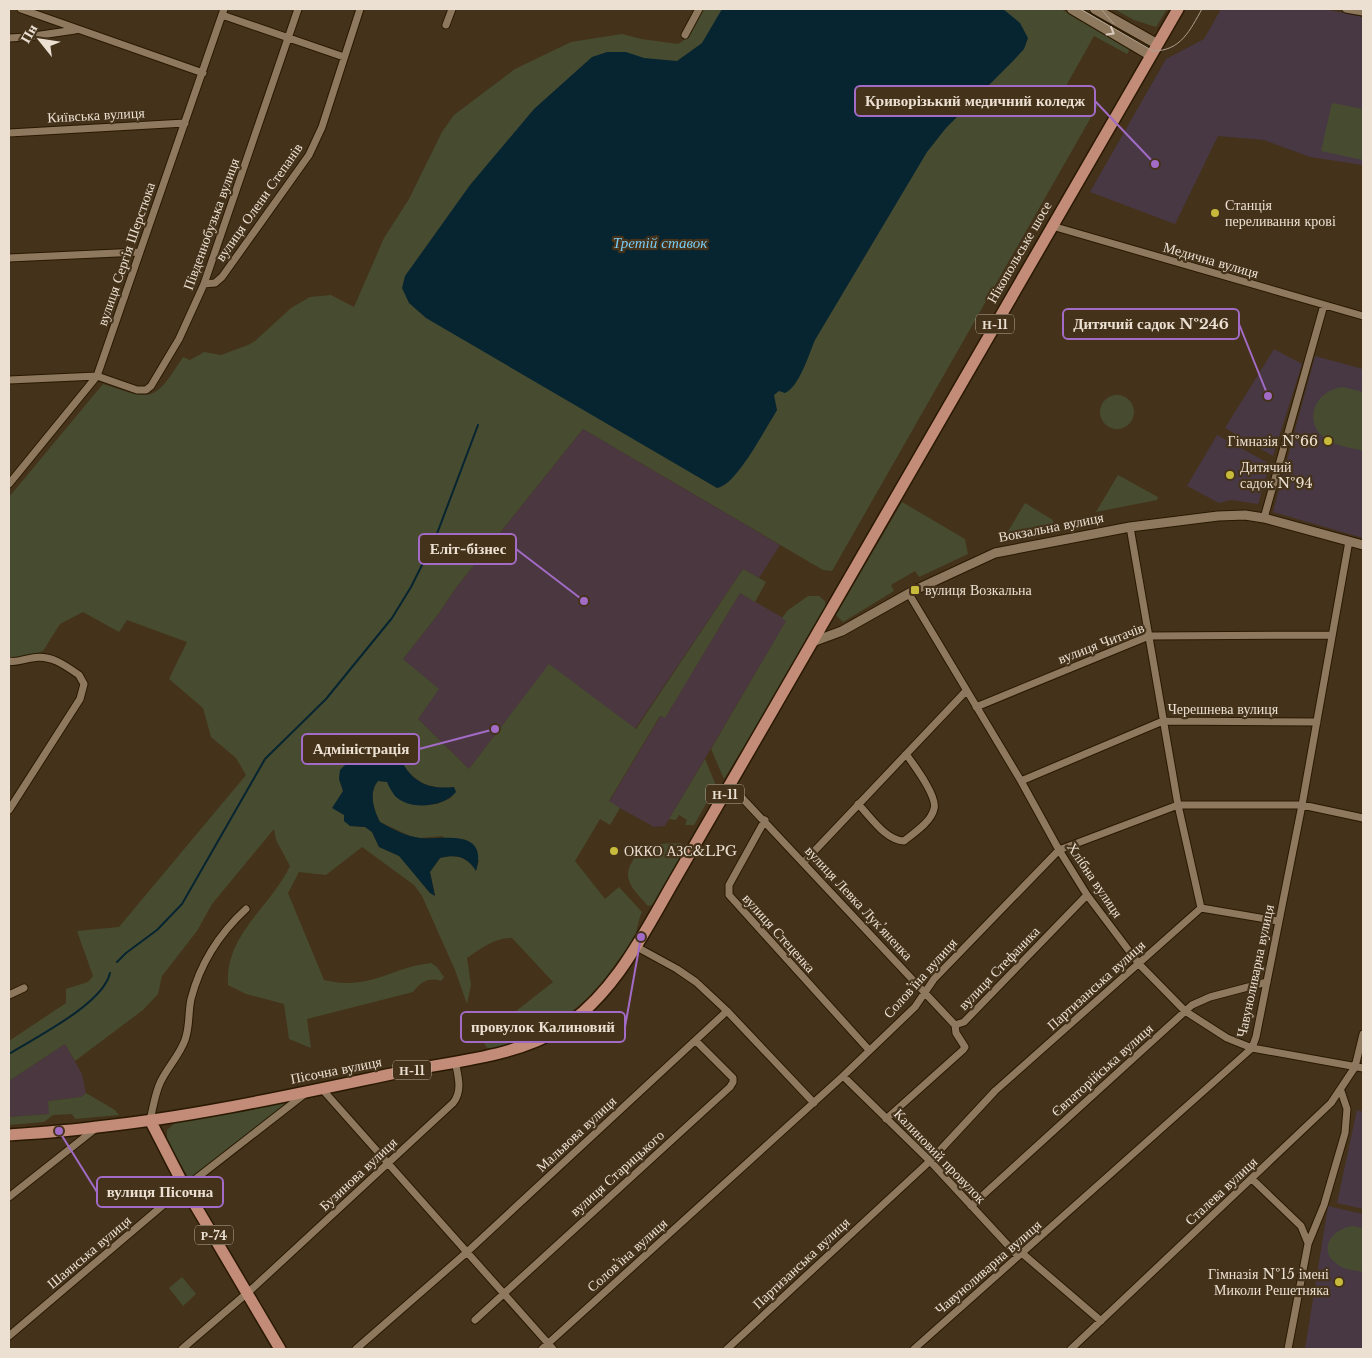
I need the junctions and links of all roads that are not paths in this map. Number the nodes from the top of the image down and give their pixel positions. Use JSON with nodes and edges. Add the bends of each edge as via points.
{"nodes":[{"id":1,"x":21,"y":9,"type":"edge"},
{"id":2,"x":298,"y":9,"type":"edge"},
{"id":3,"x":360,"y":9,"type":"edge"},
{"id":4,"x":452,"y":9,"type":"edge"},
{"id":5,"x":699,"y":9,"type":"edge"},
{"id":6,"x":1072,"y":9,"type":"edge"},
{"id":7,"x":1095,"y":9,"type":"edge"},
{"id":8,"x":1178,"y":9,"type":"edge"},
{"id":9,"x":1346,"y":9,"type":"edge"},
{"id":10,"x":223,"y":12,"type":"edge"},
{"id":11,"x":1363,"y":12,"type":"edge"},
{"id":12,"x":446,"y":25,"type":"dead end"},
{"id":13,"x":77,"y":30,"type":"junction"},
{"id":14,"x":685,"y":35,"type":"dead end"},
{"id":15,"x":288,"y":37,"type":"junction"},
{"id":16,"x":9,"y":38,"type":"edge"},
{"id":17,"x":1157,"y":44,"type":"junction"},
{"id":18,"x":1150,"y":55,"type":"junction"},
{"id":19,"x":344,"y":57,"type":"junction"},
{"id":20,"x":203,"y":73,"type":"junction"},
{"id":21,"x":185,"y":123,"type":"junction"},
{"id":22,"x":9,"y":132,"type":"edge"},
{"id":23,"x":1052,"y":226,"type":"junction"},
{"id":24,"x":139,"y":252,"type":"junction"},
{"id":25,"x":9,"y":258,"type":"edge"},
{"id":26,"x":204,"y":284,"type":"junction"},
{"id":27,"x":1324,"y":305,"type":"junction"},
{"id":28,"x":1363,"y":316,"type":"edge"},
{"id":29,"x":97,"y":376,"type":"junction"},
{"id":30,"x":9,"y":380,"type":"edge"},
{"id":31,"x":9,"y":484,"type":"edge"},
{"id":32,"x":1264,"y":518,"type":"junction"},
{"id":33,"x":1130,"y":527,"type":"junction"},
{"id":34,"x":1349,"y":541,"type":"junction"},
{"id":35,"x":1363,"y":545,"type":"edge"},
{"id":36,"x":909,"y":594,"type":"junction"},
{"id":37,"x":1150,"y":636,"type":"junction"},
{"id":38,"x":1332,"y":636,"type":"junction"},
{"id":39,"x":815,"y":641,"type":"junction"},
{"id":40,"x":9,"y":661,"type":"edge"},
{"id":41,"x":966,"y":691,"type":"junction"},
{"id":42,"x":976,"y":707,"type":"junction"},
{"id":43,"x":1163,"y":721,"type":"junction"},
{"id":44,"x":1317,"y":722,"type":"junction"},
{"id":45,"x":906,"y":754,"type":"junction"},
{"id":46,"x":1021,"y":782,"type":"junction"},
{"id":47,"x":730,"y":784,"type":"junction"},
{"id":48,"x":858,"y":804,"type":"junction"},
{"id":49,"x":1178,"y":805,"type":"junction"},
{"id":50,"x":1302,"y":805,"type":"junction"},
{"id":51,"x":9,"y":810,"type":"edge"},
{"id":52,"x":1363,"y":818,"type":"edge"},
{"id":53,"x":765,"y":820,"type":"junction"},
{"id":54,"x":1059,"y":850,"type":"junction"},
{"id":55,"x":804,"y":862,"type":"junction"},
{"id":56,"x":1087,"y":896,"type":"junction"},
{"id":57,"x":246,"y":908,"type":"dead end"},
{"id":58,"x":1201,"y":908,"type":"junction"},
{"id":59,"x":1278,"y":921,"type":"junction"},
{"id":60,"x":635,"y":946,"type":"junction"},
{"id":61,"x":1139,"y":964,"type":"junction"},
{"id":62,"x":1267,"y":982,"type":"junction"},
{"id":63,"x":24,"y":988,"type":"dead end"},
{"id":64,"x":925,"y":992,"type":"junction"},
{"id":65,"x":9,"y":995,"type":"edge"},
{"id":66,"x":726,"y":1011,"type":"junction"},
{"id":67,"x":1185,"y":1011,"type":"junction"},
{"id":68,"x":955,"y":1025,"type":"junction"},
{"id":69,"x":1363,"y":1034,"type":"edge"},
{"id":70,"x":696,"y":1041,"type":"junction"},
{"id":71,"x":1252,"y":1048,"type":"junction"},
{"id":72,"x":869,"y":1050,"type":"junction"},
{"id":73,"x":455,"y":1062,"type":"junction"},
{"id":74,"x":1355,"y":1067,"type":"junction"},
{"id":75,"x":1363,"y":1068,"type":"edge"},
{"id":76,"x":843,"y":1076,"type":"junction"},
{"id":77,"x":322,"y":1089,"type":"junction"},
{"id":78,"x":1341,"y":1091,"type":"junction"},
{"id":79,"x":309,"y":1092,"type":"junction"},
{"id":80,"x":814,"y":1102,"type":"junction"},
{"id":81,"x":886,"y":1119,"type":"junction"},
{"id":82,"x":150,"y":1120,"type":"junction"},
{"id":83,"x":98,"y":1127,"type":"junction"},
{"id":84,"x":9,"y":1135,"type":"edge"},
{"id":85,"x":930,"y":1162,"type":"junction"},
{"id":86,"x":388,"y":1165,"type":"junction"},
{"id":87,"x":1252,"y":1179,"type":"junction"},
{"id":88,"x":185,"y":1188,"type":"junction"},
{"id":89,"x":9,"y":1197,"type":"edge"},
{"id":90,"x":971,"y":1206,"type":"junction"},
{"id":91,"x":1308,"y":1244,"type":"junction"},
{"id":92,"x":466,"y":1253,"type":"junction"},
{"id":93,"x":1020,"y":1254,"type":"junction"},
{"id":94,"x":248,"y":1293,"type":"junction"},
{"id":95,"x":504,"y":1293,"type":"junction"},
{"id":96,"x":475,"y":1320,"type":"dead end"},
{"id":97,"x":1101,"y":1321,"type":"junction"},
{"id":98,"x":9,"y":1336,"type":"edge"},
{"id":99,"x":551,"y":1346,"type":"edge"},
{"id":100,"x":182,"y":1349,"type":"edge"},
{"id":101,"x":280,"y":1349,"type":"edge"},
{"id":102,"x":356,"y":1349,"type":"edge"},
{"id":103,"x":542,"y":1349,"type":"edge"},
{"id":104,"x":727,"y":1349,"type":"edge"},
{"id":105,"x":914,"y":1349,"type":"edge"},
{"id":106,"x":1070,"y":1349,"type":"edge"},
{"id":107,"x":1288,"y":1349,"type":"edge"}],
"edges":[{"from":1,"to":13,"type":"street"},
{"from":2,"to":15,"type":"street","name":"Південнобузька вулиця"},
{"from":3,"to":19,"type":"street","name":"вулиця Олени Степанів"},
{"from":4,"to":12,"type":"street"},
{"from":5,"to":14,"type":"street"},
{"from":6,"to":18,"type":"main road","one_way":true},
{"from":7,"to":17,"type":"main road"},
{"from":8,"to":17,"type":"main road","name":"Нікопольське шосе","number":"Н-11"},
{"from":9,"to":11,"type":"street"},
{"from":10,"to":15,"type":"street"},
{"from":10,"to":20,"type":"street","name":"вулиця Сергія Шерстюка"},
{"from":13,"to":16,"type":"street"},
{"from":13,"to":20,"type":"street"},
{"from":15,"to":19,"type":"street"},
{"from":15,"to":26,"type":"street","name":"Південнобузька вулиця"},
{"from":17,"to":18,"type":"main road","name":"Нікопольське шосе","number":"Н-11"},
{"from":18,"to":23,"type":"main road","name":"Нікопольське шосе","number":"Н-11"},
{"from":19,"to":26,"type":"street","name":"вулиця Олени Степанів","via":[[322,127],[309,154],[222,276],[215,283]]},
{"from":20,"to":21,"type":"street","name":"вулиця Сергія Шерстюка"},
{"from":21,"to":22,"type":"street","name":"Київська вулиця"},
{"from":21,"to":24,"type":"street","name":"вулиця Сергія Шерстюка"},
{"from":23,"to":27,"type":"street","name":"Медична вулиця"},
{"from":23,"to":39,"type":"main road","name":"Нікопольське шосе","number":"Н-11","via":[[896,494]]},
{"from":24,"to":25,"type":"street"},
{"from":24,"to":29,"type":"street","name":"вулиця Сергія Шерстюка"},
{"from":26,"to":29,"type":"street","name":"Південнобузька вулиця","via":[[179,339],[146,390]]},
{"from":27,"to":28,"type":"street","name":"Медична вулиця"},
{"from":27,"to":32,"type":"street"},
{"from":29,"to":30,"type":"street"},
{"from":29,"to":31,"type":"street","name":"вулиця Сергія Шерстюка"},
{"from":32,"to":33,"type":"street","name":"Вокзальна вулиця","via":[[1218,516]]},
{"from":32,"to":34,"type":"street","name":"Вокзальна вулиця"},
{"from":33,"to":36,"type":"street","name":"Вокзальна вулиця","via":[[995,554]]},
{"from":33,"to":37,"type":"street"},
{"from":34,"to":35,"type":"street","name":"Вокзальна вулиця"},
{"from":34,"to":38,"type":"street","name":"Чавуноливарна вулиця"},
{"from":36,"to":39,"type":"street","name":"Вокзальна вулиця","via":[[842,631]]},
{"from":36,"to":41,"type":"street","name":"Хлібна вулиця"},
{"from":37,"to":38,"type":"street","name":"вулиця Читачів"},
{"from":37,"to":42,"type":"street","name":"вулиця Читачів"},
{"from":37,"to":43,"type":"street"},
{"from":38,"to":44,"type":"street","name":"Чавуноливарна вулиця"},
{"from":39,"to":47,"type":"main road","number":"Н-11"},
{"from":40,"to":51,"type":"street","via":[[46,657],[79,675],[84,684],[80,699]]},
{"from":41,"to":42,"type":"street","name":"Хлібна вулиця"},
{"from":41,"to":45,"type":"street"},
{"from":42,"to":46,"type":"street","name":"Хлібна вулиця"},
{"from":43,"to":44,"type":"street","name":"Черешнева вулиця"},
{"from":43,"to":46,"type":"street","name":"Черешнева вулиця"},
{"from":43,"to":49,"type":"street"},
{"from":44,"to":50,"type":"street","name":"Чавуноливарна вулиця"},
{"from":45,"to":48,"type":"street"},
{"from":45,"to":48,"type":"street","via":[[934,799],[934,809],[927,820],[904,840],[896,840]]},
{"from":46,"to":54,"type":"street","name":"Хлібна вулиця"},
{"from":47,"to":53,"type":"street","name":"вулиця Левка Лукʼяненка"},
{"from":47,"to":60,"type":"main road","number":"Н-11"},
{"from":48,"to":55,"type":"street"},
{"from":49,"to":50,"type":"street","name":"Соловʼїна вулиця"},
{"from":49,"to":54,"type":"street","name":"Соловʼїна вулиця"},
{"from":49,"to":58,"type":"street"},
{"from":50,"to":52,"type":"street","name":"Соловʼїна вулиця"},
{"from":50,"to":59,"type":"street","name":"Чавуноливарна вулиця"},
{"from":53,"to":55,"type":"street","name":"вулиця Левка Лукʼяненка"},
{"from":53,"to":72,"type":"street","name":"вулиця Стеценка","via":[[729,885],[728,895]]},
{"from":54,"to":56,"type":"street","name":"Хлібна вулиця"},
{"from":54,"to":64,"type":"street","name":"Соловʼїна вулиця"},
{"from":55,"to":64,"type":"street","name":"вулиця Левка Лукʼяненка"},
{"from":56,"to":61,"type":"street","name":"Хлібна вулиця"},
{"from":56,"to":68,"type":"street","name":"вулиця Стефаника","via":[[964,1022]]},
{"from":57,"to":82,"type":"street","via":[[219,937],[198,979],[184,1042],[159,1084]]},
{"from":58,"to":59,"type":"street"},
{"from":58,"to":61,"type":"street","name":"Партизанська вулиця"},
{"from":59,"to":62,"type":"street","name":"Чавуноливарна вулиця"},
{"from":60,"to":66,"type":"street","via":[[696,982]]},
{"from":60,"to":73,"type":"main road","name":"Пісочна вулиця","number":"Н-11","via":[[598,997],[562,1028],[519,1047]]},
{"from":61,"to":67,"type":"street","name":"Хлібна вулиця"},
{"from":61,"to":85,"type":"street","name":"Партизанська вулиця","via":[[995,1091]]},
{"from":62,"to":67,"type":"street","name":"Євпаторійська вулиця","via":[[1210,997]]},
{"from":62,"to":71,"type":"street","name":"Чавуноливарна вулиця"},
{"from":63,"to":65,"type":"street"},
{"from":64,"to":68,"type":"street","name":"вулиця Левка Лукʼяненка"},
{"from":64,"to":72,"type":"street","name":"Соловʼїна вулиця","via":[[915,1007]]},
{"from":66,"to":70,"type":"street","name":"Мальвова вулиця"},
{"from":66,"to":80,"type":"street"},
{"from":67,"to":71,"type":"street","name":"Хлібна вулиця","via":[[1203,1024]]},
{"from":67,"to":90,"type":"street","name":"Євпаторійська вулиця"},
{"from":68,"to":81,"type":"street","name":"вулиця Стефаника","via":[[965,1048]]},
{"from":69,"to":74,"type":"street","name":"Сталева вулиця"},
{"from":70,"to":92,"type":"street","name":"Мальвова вулиця"},
{"from":70,"to":95,"type":"street","name":"вулиця Старицького","via":[[733,1078],[730,1087]]},
{"from":71,"to":74,"type":"street","name":"Хлібна вулиця"},
{"from":71,"to":93,"type":"street","name":"Чавуноливарна вулиця"},
{"from":72,"to":76,"type":"street","name":"Соловʼїна вулиця"},
{"from":73,"to":77,"type":"main road","name":"Пісочна вулиця","number":"Н-11"},
{"from":73,"to":86,"type":"street","name":"Бузинова вулиця","via":[[458,1097]]},
{"from":74,"to":75,"type":"street","name":"Хлібна вулиця"},
{"from":74,"to":78,"type":"street","name":"Сталева вулиця"},
{"from":76,"to":80,"type":"street","name":"Соловʼїна вулиця"},
{"from":76,"to":81,"type":"street","name":"Калиновий провулок"},
{"from":77,"to":79,"type":"main road","name":"Пісочна вулиця","number":"Н-11"},
{"from":77,"to":86,"type":"street"},
{"from":78,"to":87,"type":"street","name":"Сталева вулиця"},
{"from":78,"to":91,"type":"street","via":[[1347,1109],[1345,1133],[1324,1205]]},
{"from":79,"to":82,"type":"main road","name":"Пісочна вулиця","number":"Н-11"},
{"from":79,"to":88,"type":"street","name":"Шаянська вулиця"},
{"from":80,"to":99,"type":"street","name":"Соловʼїна вулиця"},
{"from":81,"to":85,"type":"street","name":"Калиновий провулок"},
{"from":82,"to":83,"type":"main road","name":"Пісочна вулиця","number":"Н-11"},
{"from":82,"to":88,"type":"main road","number":"Р-74"},
{"from":83,"to":84,"type":"main road","name":"Пісочна вулиця","number":"Н-11"},
{"from":83,"to":89,"type":"street"},
{"from":85,"to":90,"type":"street","name":"Калиновий провулок"},
{"from":85,"to":104,"type":"street","name":"Партизанська вулиця"},
{"from":86,"to":92,"type":"street"},
{"from":86,"to":94,"type":"street","name":"Бузинова вулиця"},
{"from":87,"to":91,"type":"street","via":[[1300,1226]]},
{"from":87,"to":97,"type":"street","name":"Сталева вулиця"},
{"from":88,"to":94,"type":"main road","number":"Р-74"},
{"from":88,"to":98,"type":"street","name":"Шаянська вулиця"},
{"from":90,"to":93,"type":"street","name":"Калиновий провулок"},
{"from":91,"to":107,"type":"street"},
{"from":92,"to":95,"type":"street"},
{"from":92,"to":102,"type":"street","name":"Мальвова вулиця"},
{"from":93,"to":97,"type":"street","name":"Калиновий провулок"},
{"from":93,"to":105,"type":"street","name":"Чавуноливарна вулиця"},
{"from":94,"to":100,"type":"street","name":"Бузинова вулиця"},
{"from":94,"to":101,"type":"main road","number":"Р-74"},
{"from":95,"to":96,"type":"street","name":"вулиця Старицького"},
{"from":95,"to":99,"type":"street"},
{"from":97,"to":106,"type":"street","name":"Сталева вулиця"},
{"from":99,"to":103,"type":"street","name":"Соловʼїна вулиця"}]}
